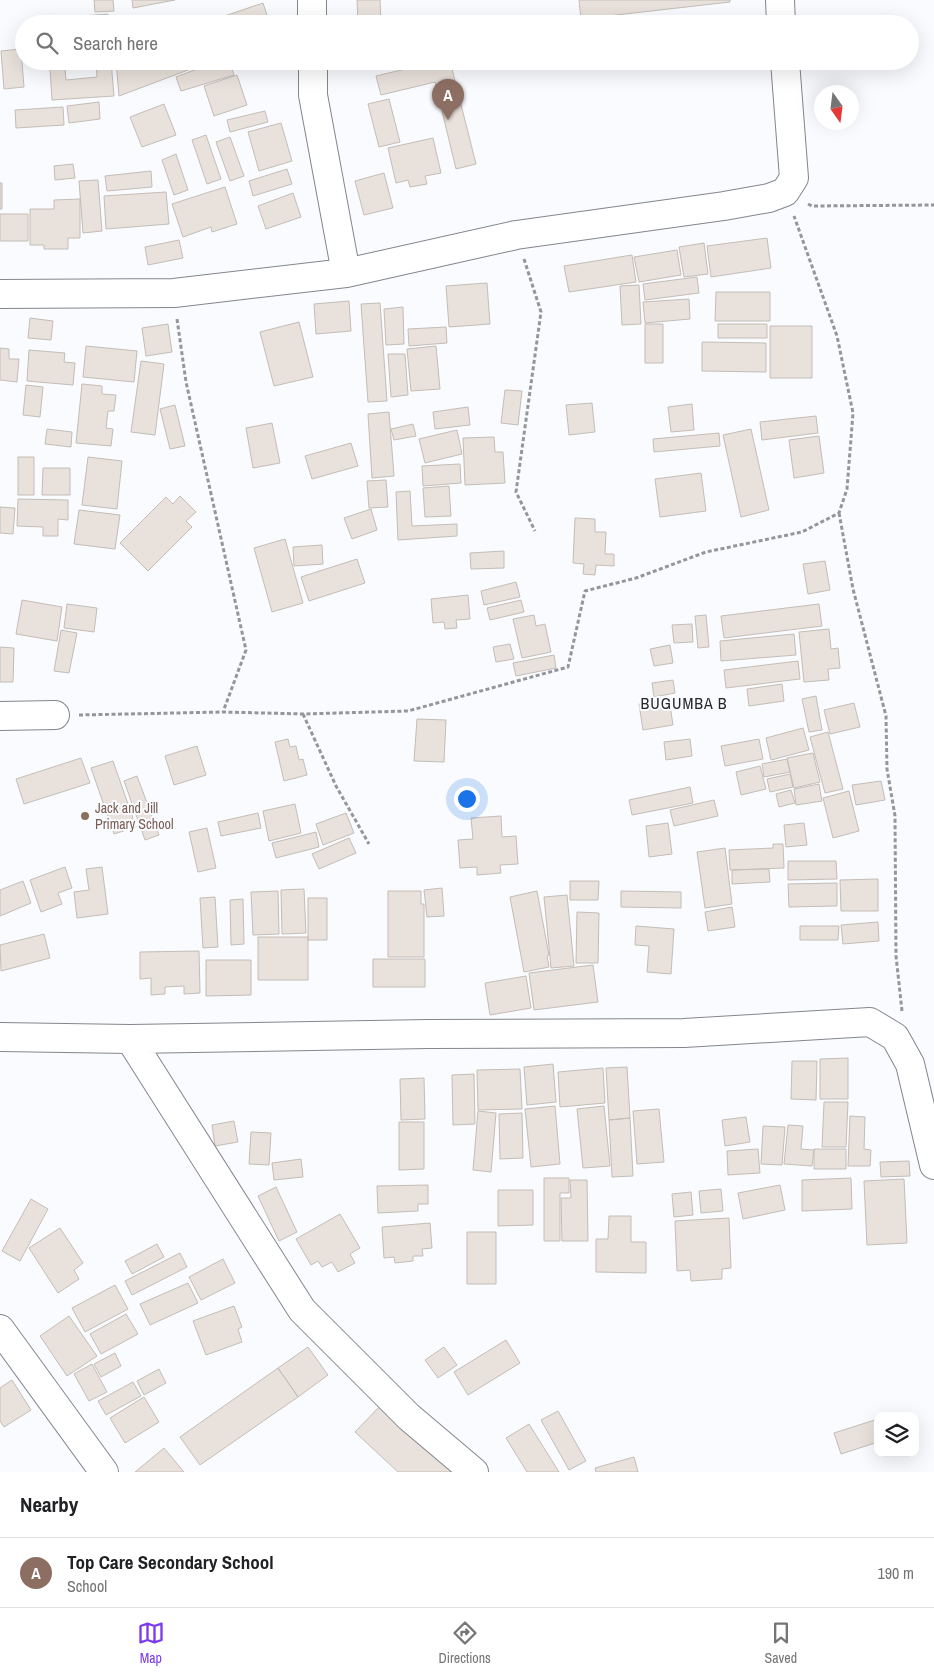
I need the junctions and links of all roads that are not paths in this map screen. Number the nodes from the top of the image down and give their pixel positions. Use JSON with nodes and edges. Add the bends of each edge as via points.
{"nodes":[{"id":1,"x":312,"y":0,"type":"edge"},
{"id":2,"x":780,"y":0,"type":"edge"},
{"id":3,"x":312,"y":15,"type":"edge"},
{"id":4,"x":781,"y":15,"type":"edge"},
{"id":5,"x":313,"y":70,"type":"edge"},
{"id":6,"x":786,"y":70,"type":"edge"},
{"id":7,"x":346,"y":273,"type":"junction"},
{"id":8,"x":0,"y":294,"type":"edge"},
{"id":9,"x":55,"y":715,"type":"road end"},
{"id":10,"x":0,"y":716,"type":"edge"},
{"id":11,"x":0,"y":1037,"type":"edge"},
{"id":12,"x":130,"y":1039,"type":"junction"},
{"id":13,"x":934,"y":1165,"type":"edge"},
{"id":14,"x":0,"y":1329,"type":"edge"},
{"id":15,"x":104,"y":1472,"type":"edge"},
{"id":16,"x":474,"y":1472,"type":"edge"}],
"edges":[{"from":1,"to":3,"type":"street"},
{"from":2,"to":4,"type":"street"},
{"from":5,"to":7,"type":"street","via":[[314,95]]},
{"from":6,"to":7,"type":"street","via":[[794,178],[785,192],[724,206],[516,235]]},
{"from":7,"to":8,"type":"street","via":[[174,293]]},
{"from":9,"to":10,"type":"street"},
{"from":11,"to":12,"type":"street"},
{"from":12,"to":13,"type":"street","via":[[684,1033],[870,1022],[894,1037],[910,1064]]},
{"from":12,"to":16,"type":"street","via":[[302,1310],[408,1417]]},
{"from":14,"to":15,"type":"street"}]}
